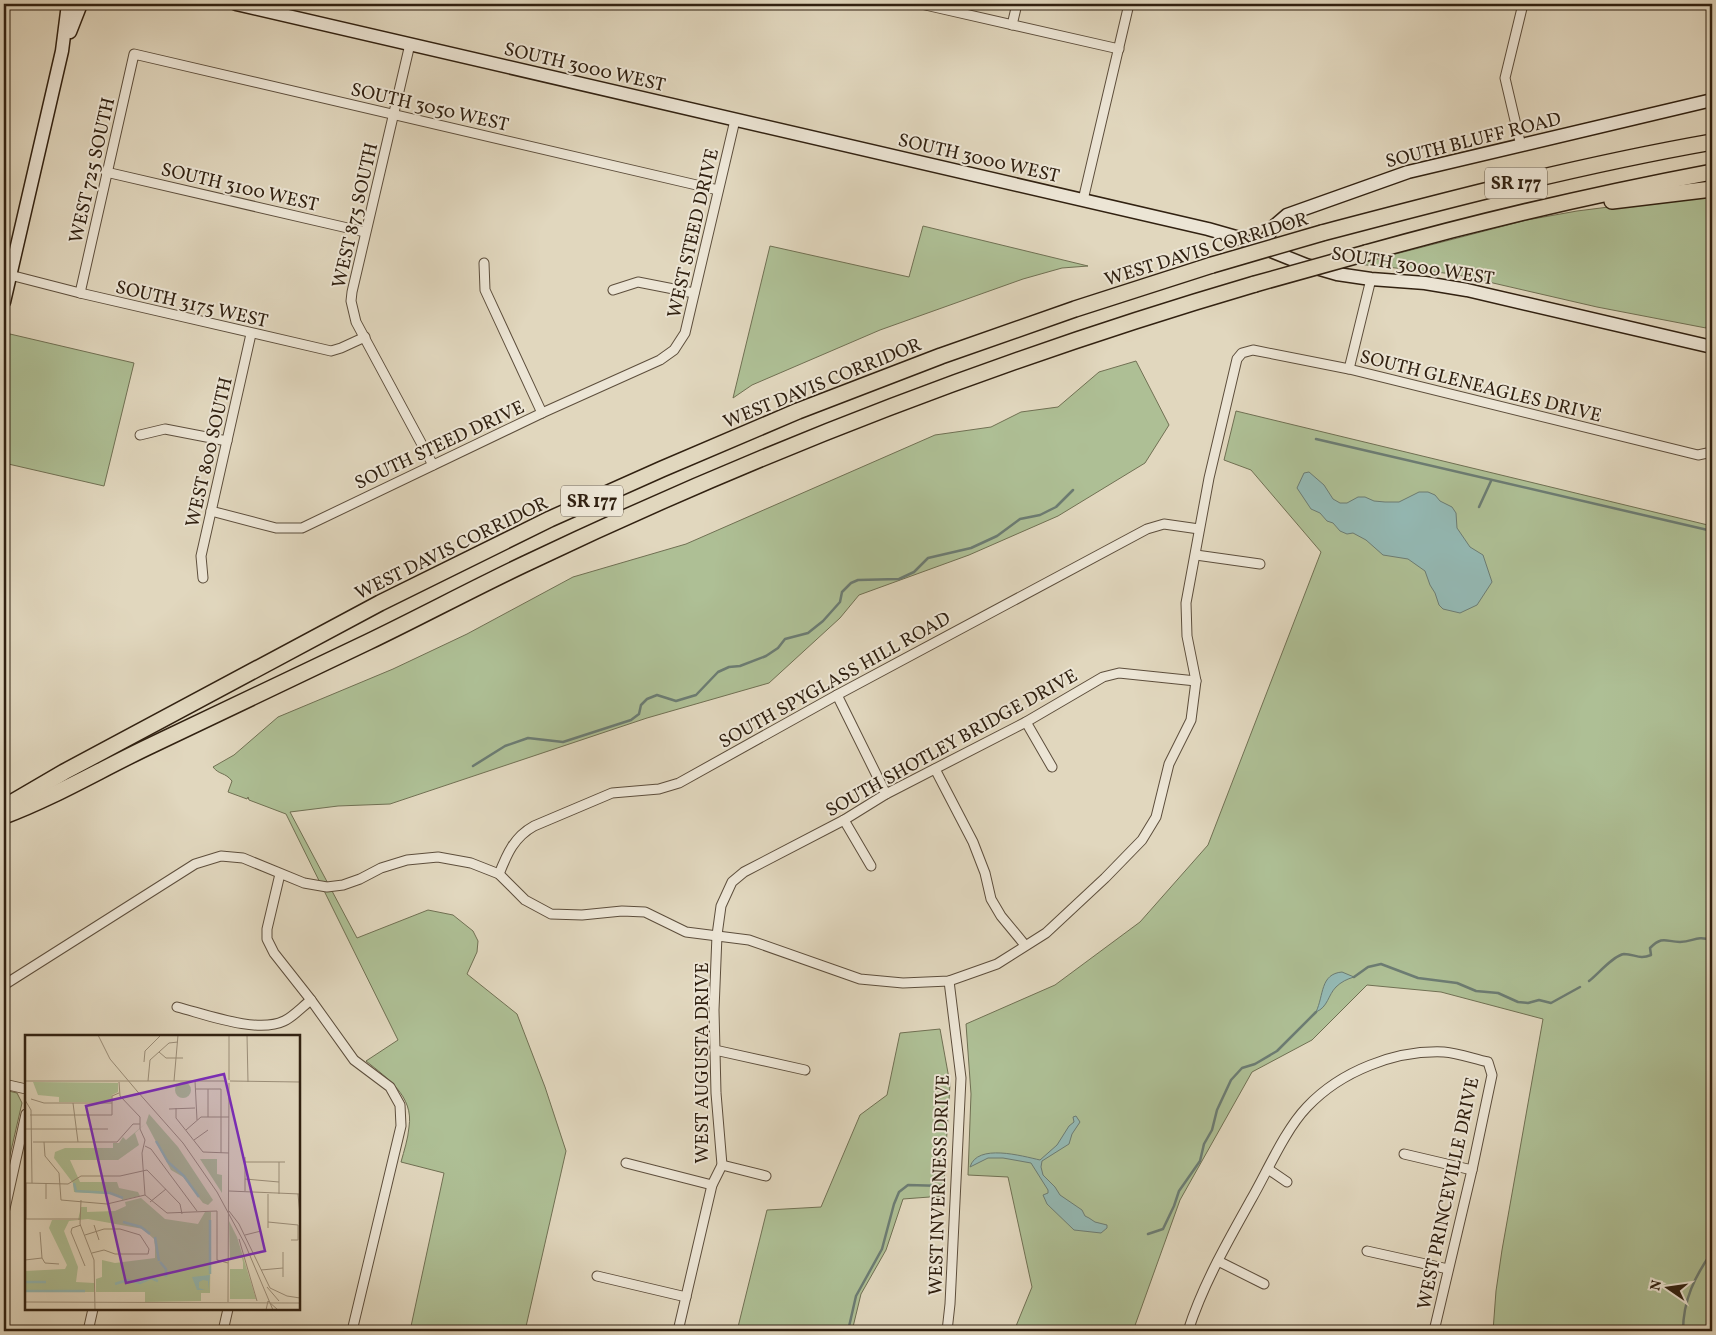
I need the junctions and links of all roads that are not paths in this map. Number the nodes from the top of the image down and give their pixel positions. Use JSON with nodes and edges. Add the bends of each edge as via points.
{"nodes":[{"id":1,"x":68,"y":4,"type":"edge"},
{"id":2,"x":82,"y":4,"type":"edge"},
{"id":3,"x":236,"y":4,"type":"edge"},
{"id":4,"x":921,"y":4,"type":"edge"},
{"id":5,"x":1017,"y":4,"type":"edge"},
{"id":6,"x":1129,"y":4,"type":"edge"},
{"id":7,"x":1523,"y":4,"type":"edge"},
{"id":8,"x":1012,"y":25,"type":"junction"},
{"id":9,"x":410,"y":44,"type":"junction"},
{"id":10,"x":1119,"y":49,"type":"junction"},
{"id":11,"x":62,"y":51,"type":"junction"},
{"id":12,"x":134,"y":54,"type":"joint"},
{"id":13,"x":1712,"y":100,"type":"edge"},
{"id":14,"x":393,"y":114,"type":"junction"},
{"id":15,"x":735,"y":120,"type":"junction"},
{"id":16,"x":1712,"y":133,"type":"edge"},
{"id":17,"x":1712,"y":142,"type":"edge"},
{"id":18,"x":1521,"y":146,"type":"junction"},
{"id":19,"x":106,"y":172,"type":"junction"},
{"id":20,"x":1712,"y":172,"type":"edge"},
{"id":21,"x":1546,"y":176,"type":"junction"},
{"id":22,"x":1712,"y":189,"type":"edge"},
{"id":23,"x":718,"y":190,"type":"junction"},
{"id":24,"x":1084,"y":200,"type":"junction"},
{"id":25,"x":1546,"y":207,"type":"junction"},
{"id":26,"x":365,"y":232,"type":"junction"},
{"id":27,"x":1262,"y":248,"type":"junction"},
{"id":28,"x":484,"y":263,"type":"dead end"},
{"id":29,"x":10,"y":275,"type":"junction"},
{"id":30,"x":1371,"y":280,"type":"junction"},
{"id":31,"x":613,"y":290,"type":"dead end"},
{"id":32,"x":80,"y":293,"type":"junction"},
{"id":33,"x":694,"y":293,"type":"junction"},
{"id":34,"x":4,"y":302,"type":"edge"},
{"id":35,"x":251,"y":334,"type":"junction"},
{"id":36,"x":365,"y":337,"type":"junction"},
{"id":37,"x":1712,"y":347,"type":"edge"},
{"id":38,"x":674,"y":350,"type":"joint"},
{"id":39,"x":1349,"y":370,"type":"junction"},
{"id":40,"x":542,"y":413,"type":"junction"},
{"id":41,"x":140,"y":434,"type":"dead end"},
{"id":42,"x":226,"y":441,"type":"junction"},
{"id":43,"x":1712,"y":452,"type":"edge"},
{"id":44,"x":433,"y":465,"type":"junction"},
{"id":45,"x":211,"y":511,"type":"junction"},
{"id":46,"x":1199,"y":529,"type":"junction"},
{"id":47,"x":1196,"y":555,"type":"junction"},
{"id":48,"x":1260,"y":564,"type":"dead end"},
{"id":49,"x":203,"y":578,"type":"dead end"},
{"id":50,"x":1196,"y":681,"type":"junction"},
{"id":51,"x":837,"y":695,"type":"junction"},
{"id":52,"x":1026,"y":722,"type":"junction"},
{"id":53,"x":1052,"y":767,"type":"dead end"},
{"id":54,"x":935,"y":769,"type":"junction"},
{"id":55,"x":886,"y":794,"type":"junction"},
{"id":56,"x":4,"y":807,"type":"edge"},
{"id":57,"x":4,"y":816,"type":"edge"},
{"id":58,"x":844,"y":820,"type":"junction"},
{"id":59,"x":871,"y":866,"type":"dead end"},
{"id":60,"x":280,"y":874,"type":"junction"},
{"id":61,"x":498,"y":874,"type":"junction"},
{"id":62,"x":732,"y":882,"type":"joint"},
{"id":63,"x":717,"y":935,"type":"junction"},
{"id":64,"x":1025,"y":946,"type":"junction"},
{"id":65,"x":948,"y":981,"type":"junction"},
{"id":66,"x":4,"y":985,"type":"edge"},
{"id":67,"x":311,"y":1000,"type":"junction"},
{"id":68,"x":177,"y":1007,"type":"dead end"},
{"id":69,"x":715,"y":1050,"type":"junction"},
{"id":70,"x":805,"y":1070,"type":"dead end"},
{"id":71,"x":4,"y":1084,"type":"edge"},
{"id":72,"x":25,"y":1089,"type":"edge"},
{"id":73,"x":25,"y":1118,"type":"edge"},
{"id":74,"x":1404,"y":1154,"type":"dead end"},
{"id":75,"x":626,"y":1163,"type":"dead end"},
{"id":76,"x":722,"y":1165,"type":"junction"},
{"id":77,"x":1268,"y":1169,"type":"junction"},
{"id":78,"x":1472,"y":1170,"type":"junction"},
{"id":79,"x":766,"y":1176,"type":"dead end"},
{"id":80,"x":1287,"y":1182,"type":"dead end"},
{"id":81,"x":712,"y":1185,"type":"junction"},
{"id":82,"x":4,"y":1213,"type":"edge"},
{"id":83,"x":1367,"y":1251,"type":"dead end"},
{"id":84,"x":1218,"y":1261,"type":"junction"},
{"id":85,"x":1448,"y":1269,"type":"junction"},
{"id":86,"x":597,"y":1276,"type":"dead end"},
{"id":87,"x":1264,"y":1284,"type":"dead end"},
{"id":88,"x":686,"y":1297,"type":"junction"},
{"id":89,"x":93,"y":1310,"type":"edge"},
{"id":90,"x":228,"y":1310,"type":"edge"},
{"id":91,"x":88,"y":1331,"type":"edge"},
{"id":92,"x":223,"y":1331,"type":"edge"},
{"id":93,"x":352,"y":1331,"type":"edge"},
{"id":94,"x":678,"y":1331,"type":"edge"},
{"id":95,"x":947,"y":1331,"type":"edge"},
{"id":96,"x":1188,"y":1331,"type":"edge"},
{"id":97,"x":1434,"y":1331,"type":"edge"}],
"edges":[{"from":1,"to":11,"type":"main road"},
{"from":2,"to":11,"type":"main road"},
{"from":3,"to":9,"type":"main road","name":"SOUTH 3000 WEST"},
{"from":4,"to":8,"type":"street"},
{"from":5,"to":8,"type":"street"},
{"from":6,"to":10,"type":"street"},
{"from":7,"to":18,"type":"street","via":[[1505,78]]},
{"from":8,"to":10,"type":"street"},
{"from":9,"to":14,"type":"street","name":"WEST 875 SOUTH"},
{"from":9,"to":15,"type":"main road","name":"SOUTH 3000 WEST"},
{"from":10,"to":24,"type":"street"},
{"from":11,"to":29,"type":"main road"},
{"from":12,"to":14,"type":"street","name":"SOUTH 3050 WEST"},
{"from":12,"to":19,"type":"street","name":"WEST 725 SOUTH"},
{"from":13,"to":18,"type":"main road","name":"SOUTH BLUFF ROAD"},
{"from":14,"to":23,"type":"street","name":"SOUTH 3050 WEST"},
{"from":14,"to":26,"type":"street","name":"WEST 875 SOUTH"},
{"from":15,"to":23,"type":"street","name":"WEST STEED DRIVE"},
{"from":15,"to":24,"type":"main road","name":"SOUTH 3000 WEST"},
{"from":16,"to":21,"type":"highway","via":[[1582,163]]},
{"from":17,"to":21,"type":"highway","name":"WEST DAVIS CORRIDOR","number":"SR 177"},
{"from":18,"to":27,"type":"main road","name":"SOUTH BLUFF ROAD","via":[[1408,172],[1292,212],[1277,222]]},
{"from":19,"to":26,"type":"street","name":"SOUTH 3100 WEST"},
{"from":19,"to":32,"type":"street","name":"WEST 725 SOUTH"},
{"from":20,"to":25,"type":"highway","number":"SR 177"},
{"from":21,"to":56,"type":"highway","name":"WEST DAVIS CORRIDOR","number":"SR 177","bridge":true,"via":[[1322,233],[1212,265],[941,356],[798,411],[550,519],[380,603]]},
{"from":22,"to":25,"type":"highway"},
{"from":23,"to":33,"type":"street","name":"WEST STEED DRIVE"},
{"from":24,"to":27,"type":"main road","name":"SOUTH 3000 WEST","via":[[1208,229]]},
{"from":25,"to":57,"type":"highway","number":"SR 177","bridge":true,"via":[[1426,236],[1133,321],[829,430],[585,536]]},
{"from":26,"to":36,"type":"street","name":"WEST 875 SOUTH","via":[[351,301],[356,322]]},
{"from":27,"to":30,"type":"main road","name":"SOUTH 3000 WEST","via":[[1313,268]]},
{"from":28,"to":40,"type":"street","via":[[485,290]]},
{"from":29,"to":32,"type":"street","name":"SOUTH 3175 WEST"},
{"from":29,"to":34,"type":"main road"},
{"from":30,"to":37,"type":"main road","name":"SOUTH 3000 WEST","via":[[1425,283],[1467,290]]},
{"from":30,"to":39,"type":"street"},
{"from":31,"to":33,"type":"street","via":[[638,282]]},
{"from":32,"to":35,"type":"street","name":"SOUTH 3175 WEST"},
{"from":33,"to":38,"type":"street","name":"WEST STEED DRIVE","via":[[685,332]]},
{"from":35,"to":36,"type":"street","name":"SOUTH 3175 WEST","via":[[331,351]]},
{"from":35,"to":42,"type":"street","name":"WEST 800 SOUTH"},
{"from":36,"to":44,"type":"street","name":"WEST 875 SOUTH"},
{"from":38,"to":40,"type":"street","name":"SOUTH STEED DRIVE","via":[[660,360]]},
{"from":39,"to":43,"type":"street","name":"SOUTH GLENEAGLES DRIVE","via":[[1698,455]]},
{"from":39,"to":46,"type":"street","name":"SOUTH GLENEAGLES DRIVE","via":[[1253,350],[1242,353],[1237,359],[1214,452]]},
{"from":40,"to":44,"type":"street","name":"SOUTH STEED DRIVE"},
{"from":41,"to":42,"type":"street","via":[[166,429]]},
{"from":42,"to":45,"type":"street","name":"WEST 800 SOUTH"},
{"from":44,"to":45,"type":"street","name":"SOUTH STEED DRIVE","via":[[302,528],[276,528]]},
{"from":45,"to":49,"type":"street","name":"WEST 800 SOUTH","via":[[201,556]]},
{"from":46,"to":47,"type":"street"},
{"from":46,"to":51,"type":"street","name":"SOUTH SPYGLASS HILL ROAD","via":[[1164,524],[1147,529]]},
{"from":47,"to":48,"type":"street"},
{"from":47,"to":50,"type":"street","via":[[1186,603],[1187,636]]},
{"from":50,"to":52,"type":"street","name":"SOUTH SHOTLEY BRIDGE DRIVE","via":[[1120,673],[1103,677]]},
{"from":50,"to":64,"type":"street","via":[[1191,720],[1169,764],[1156,817],[1142,840],[1046,933]]},
{"from":51,"to":55,"type":"street"},
{"from":51,"to":61,"type":"street","name":"SOUTH SPYGLASS HILL ROAD","via":[[679,783],[659,789],[612,793],[534,826],[523,833]]},
{"from":52,"to":53,"type":"street"},
{"from":52,"to":54,"type":"street","name":"SOUTH SHOTLEY BRIDGE DRIVE"},
{"from":54,"to":55,"type":"street","name":"SOUTH SHOTLEY BRIDGE DRIVE"},
{"from":54,"to":64,"type":"street","via":[[973,842],[991,899],[1000,916]]},
{"from":55,"to":58,"type":"street","name":"SOUTH SHOTLEY BRIDGE DRIVE"},
{"from":58,"to":59,"type":"street"},
{"from":58,"to":62,"type":"street","name":"SOUTH SHOTLEY BRIDGE DRIVE","via":[[744,872]]},
{"from":60,"to":61,"type":"street","via":[[310,885],[327,887],[343,885],[407,860],[438,857],[472,863]]},
{"from":60,"to":66,"type":"street","via":[[243,858],[221,856],[195,864]]},
{"from":60,"to":67,"type":"street","via":[[267,939],[274,953]]},
{"from":61,"to":63,"type":"street","via":[[525,900],[551,914],[645,912],[686,932]]},
{"from":62,"to":63,"type":"street","name":"WEST AUGUSTA DRIVE","via":[[721,906]]},
{"from":63,"to":65,"type":"street","via":[[749,940],[860,979]]},
{"from":63,"to":69,"type":"street","name":"WEST AUGUSTA DRIVE"},
{"from":64,"to":65,"type":"street","via":[[997,964]]},
{"from":65,"to":95,"type":"street","name":"WEST INVERNESS DRIVE","via":[[961,1078]]},
{"from":67,"to":68,"type":"street","via":[[284,1021],[253,1026]]},
{"from":67,"to":93,"type":"street","via":[[354,1060],[390,1087],[400,1105],[401,1126]]},
{"from":69,"to":70,"type":"street"},
{"from":69,"to":76,"type":"street","name":"WEST AUGUSTA DRIVE"},
{"from":71,"to":72,"type":"street"},
{"from":73,"to":82,"type":"street"},
{"from":74,"to":78,"type":"street"},
{"from":75,"to":81,"type":"street"},
{"from":76,"to":79,"type":"street"},
{"from":76,"to":81,"type":"street","name":"WEST AUGUSTA DRIVE"},
{"from":77,"to":78,"type":"street","name":"WEST PRINCEVILLE DRIVE","via":[[1306,1108],[1340,1079],[1395,1056],[1446,1052],[1488,1062],[1492,1076]]},
{"from":77,"to":80,"type":"street"},
{"from":77,"to":84,"type":"street"},
{"from":78,"to":85,"type":"street","name":"WEST PRINCEVILLE DRIVE"},
{"from":81,"to":88,"type":"street","name":"WEST AUGUSTA DRIVE"},
{"from":83,"to":85,"type":"street"},
{"from":84,"to":87,"type":"street"},
{"from":84,"to":96,"type":"street"},
{"from":85,"to":97,"type":"street","name":"WEST PRINCEVILLE DRIVE"},
{"from":86,"to":88,"type":"street"},
{"from":88,"to":94,"type":"street","name":"WEST AUGUSTA DRIVE"},
{"from":89,"to":91,"type":"street"},
{"from":90,"to":92,"type":"street"}]}
